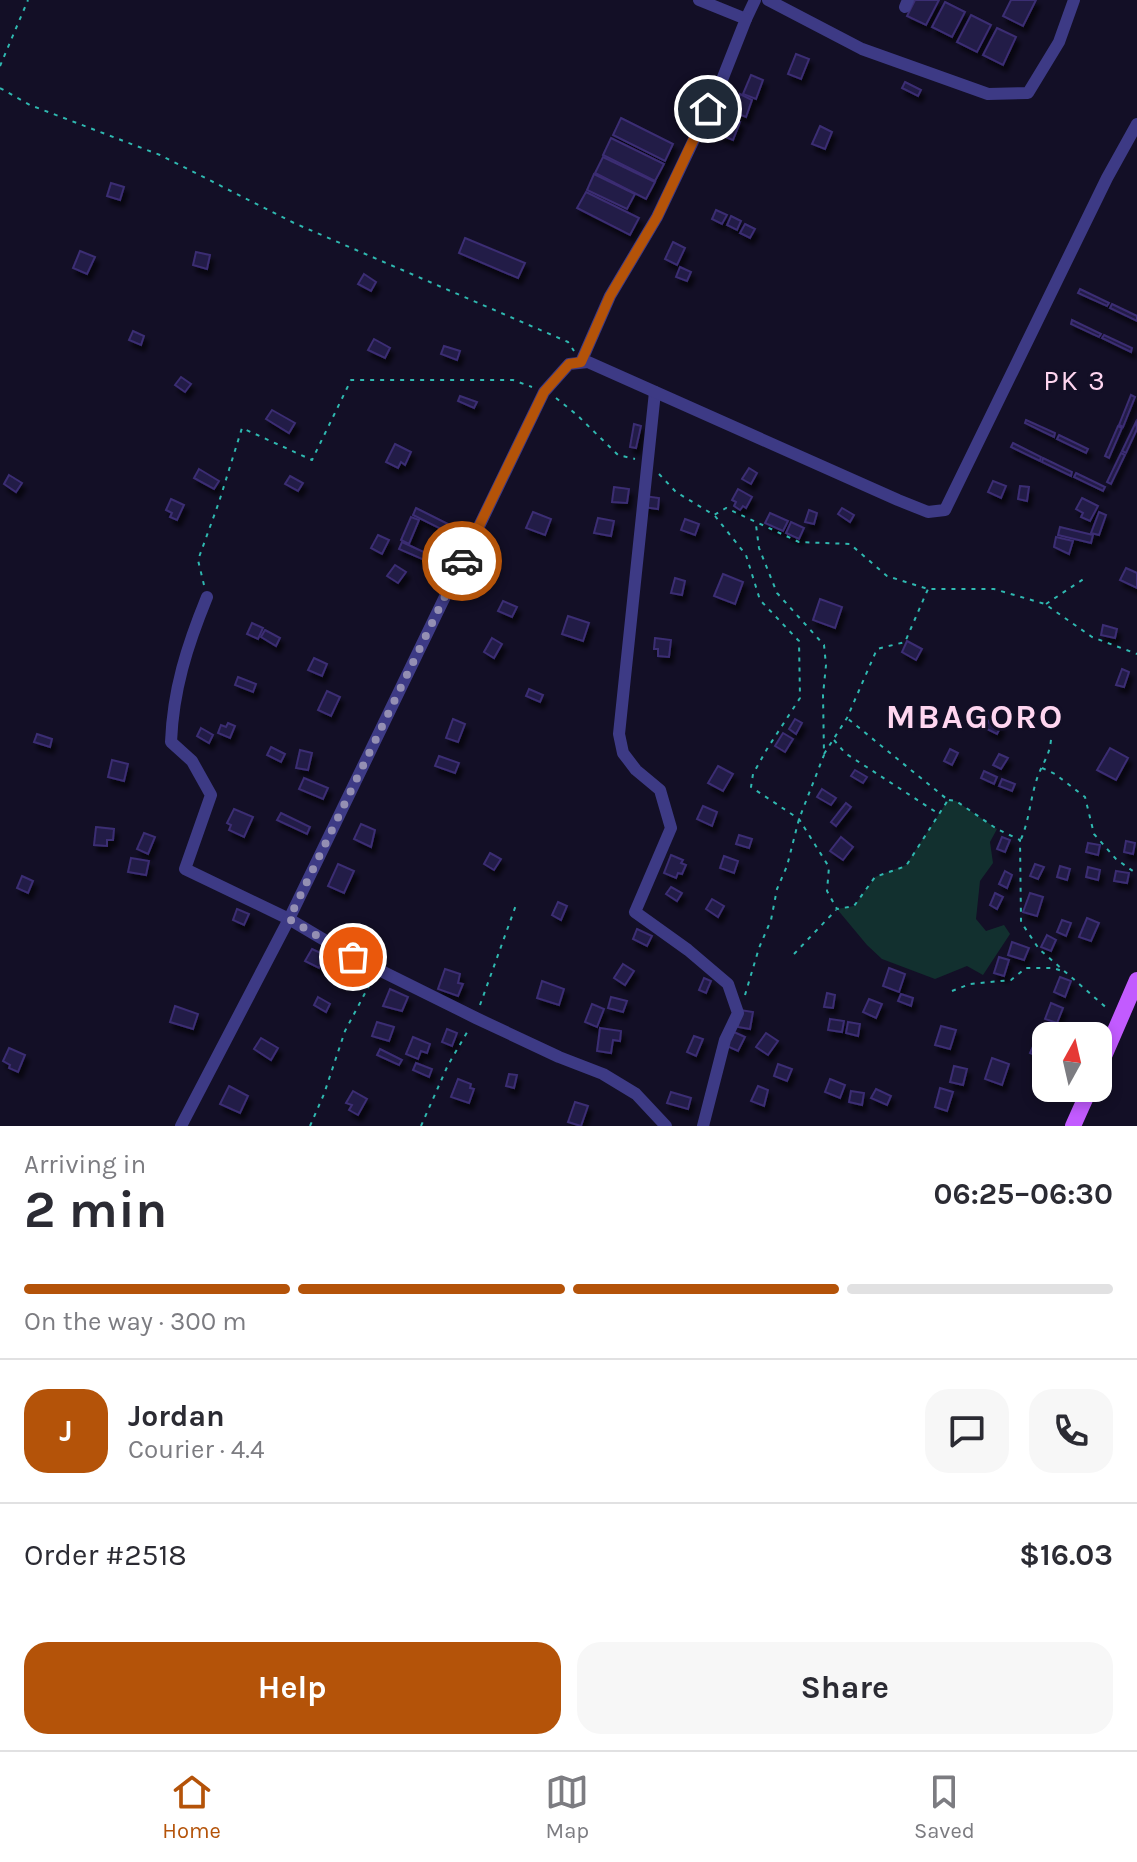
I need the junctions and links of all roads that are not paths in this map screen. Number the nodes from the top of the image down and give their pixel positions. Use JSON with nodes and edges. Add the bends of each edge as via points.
{"nodes":[{"id":1,"x":699,"y":0,"type":"edge"},
{"id":2,"x":755,"y":0,"type":"edge"},
{"id":3,"x":768,"y":0,"type":"edge"},
{"id":4,"x":1074,"y":0,"type":"edge"},
{"id":5,"x":746,"y":19,"type":"junction"},
{"id":6,"x":1137,"y":124,"type":"edge"},
{"id":7,"x":581,"y":362,"type":"junction"},
{"id":8,"x":655,"y":392,"type":"junction"},
{"id":9,"x":207,"y":597,"type":"road end"},
{"id":10,"x":289,"y":919,"type":"junction"},
{"id":11,"x":1137,"y":980,"type":"edge"},
{"id":12,"x":1112,"y":1038,"type":"edge"},
{"id":13,"x":1084,"y":1102,"type":"edge"},
{"id":14,"x":181,"y":1126,"type":"edge"},
{"id":15,"x":666,"y":1126,"type":"edge"},
{"id":16,"x":703,"y":1126,"type":"edge"},
{"id":17,"x":1073,"y":1126,"type":"edge"}],
"edges":[{"from":1,"to":5,"type":"street"},
{"from":2,"to":5,"type":"street"},
{"from":3,"to":4,"type":"street","via":[[862,49],[988,94],[1028,93],[1059,42]]},
{"from":5,"to":7,"type":"street","via":[[657,217],[610,296]]},
{"from":6,"to":8,"type":"street","via":[[945,510],[928,512],[898,500]]},
{"from":7,"to":8,"type":"street"},
{"from":7,"to":10,"type":"street","via":[[569,364],[544,392]]},
{"from":8,"to":16,"type":"street","via":[[619,734],[623,753],[660,790],[671,828],[635,912],[728,984],[738,1013],[725,1040]]},
{"from":9,"to":10,"type":"street","via":[[187,646],[172,715],[171,742],[192,761],[211,795],[185,869]]},
{"from":10,"to":14,"type":"street"},
{"from":10,"to":15,"type":"street","via":[[476,1018],[603,1074],[636,1094]]},
{"from":11,"to":12,"type":"main road"},
{"from":13,"to":17,"type":"main road"}]}
